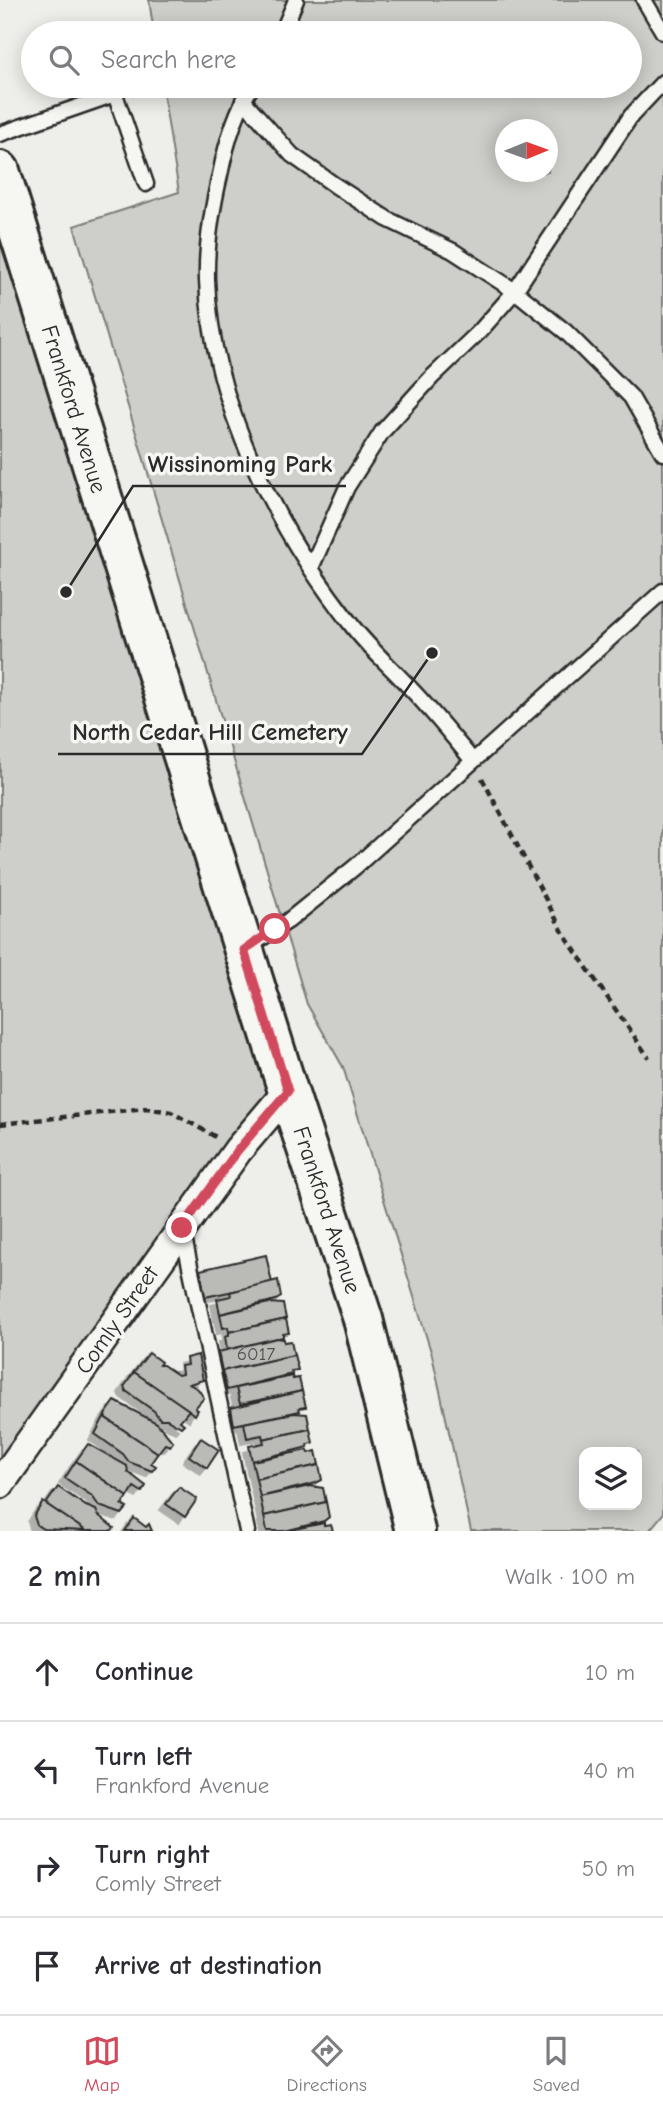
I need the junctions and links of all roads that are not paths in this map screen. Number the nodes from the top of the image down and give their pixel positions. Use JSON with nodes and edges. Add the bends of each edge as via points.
{"nodes":[{"id":1,"x":296,"y":0,"type":"edge"},
{"id":2,"x":643,"y":0,"type":"edge"},
{"id":3,"x":287,"y":21,"type":"edge"},
{"id":4,"x":663,"y":32,"type":"edge"},
{"id":5,"x":663,"y":82,"type":"edge"},
{"id":6,"x":104,"y":98,"type":"edge"},
{"id":7,"x":116,"y":98,"type":"edge"},
{"id":8,"x":243,"y":100,"type":"joint"},
{"id":9,"x":0,"y":134,"type":"edge"},
{"id":10,"x":0,"y":171,"type":"edge"},
{"id":11,"x":146,"y":184,"type":"dead end"},
{"id":12,"x":514,"y":291,"type":"junction"},
{"id":13,"x":663,"y":453,"type":"edge"},
{"id":14,"x":311,"y":568,"type":"junction"},
{"id":15,"x":663,"y":591,"type":"edge"},
{"id":16,"x":473,"y":761,"type":"junction"},
{"id":17,"x":244,"y":950,"type":"junction"},
{"id":18,"x":288,"y":1091,"type":"junction"},
{"id":19,"x":182,"y":1228,"type":"junction"},
{"id":20,"x":0,"y":1485,"type":"edge"},
{"id":21,"x":247,"y":1531,"type":"edge"},
{"id":22,"x":415,"y":1531,"type":"edge"}],
"edges":[{"from":1,"to":3,"type":"lane"},
{"from":2,"to":4,"type":"lane"},
{"from":5,"to":12,"type":"lane","via":[[631,116]]},
{"from":6,"to":9,"type":"lane"},
{"from":7,"to":11,"type":"lane"},
{"from":8,"to":12,"type":"lane","via":[[292,155],[335,186],[387,219],[453,251]]},
{"from":8,"to":14,"type":"lane","via":[[211,214],[207,281],[215,342],[251,462]]},
{"from":10,"to":17,"type":"main road","name":"Frankford Avenue"},
{"from":12,"to":13,"type":"lane","via":[[566,332],[631,397]]},
{"from":12,"to":14,"type":"lane","via":[[382,432],[347,487]]},
{"from":14,"to":16,"type":"lane","via":[[354,628]]},
{"from":15,"to":16,"type":"lane"},
{"from":16,"to":17,"type":"lane","via":[[355,867]]},
{"from":17,"to":18,"type":"main road","name":"Frankford Avenue"},
{"from":18,"to":19,"type":"street","name":"Comly Street"},
{"from":18,"to":22,"type":"main road","name":"Frankford Avenue","via":[[363,1319]]},
{"from":19,"to":20,"type":"street","name":"Comly Street"},
{"from":19,"to":21,"type":"lane"}]}
